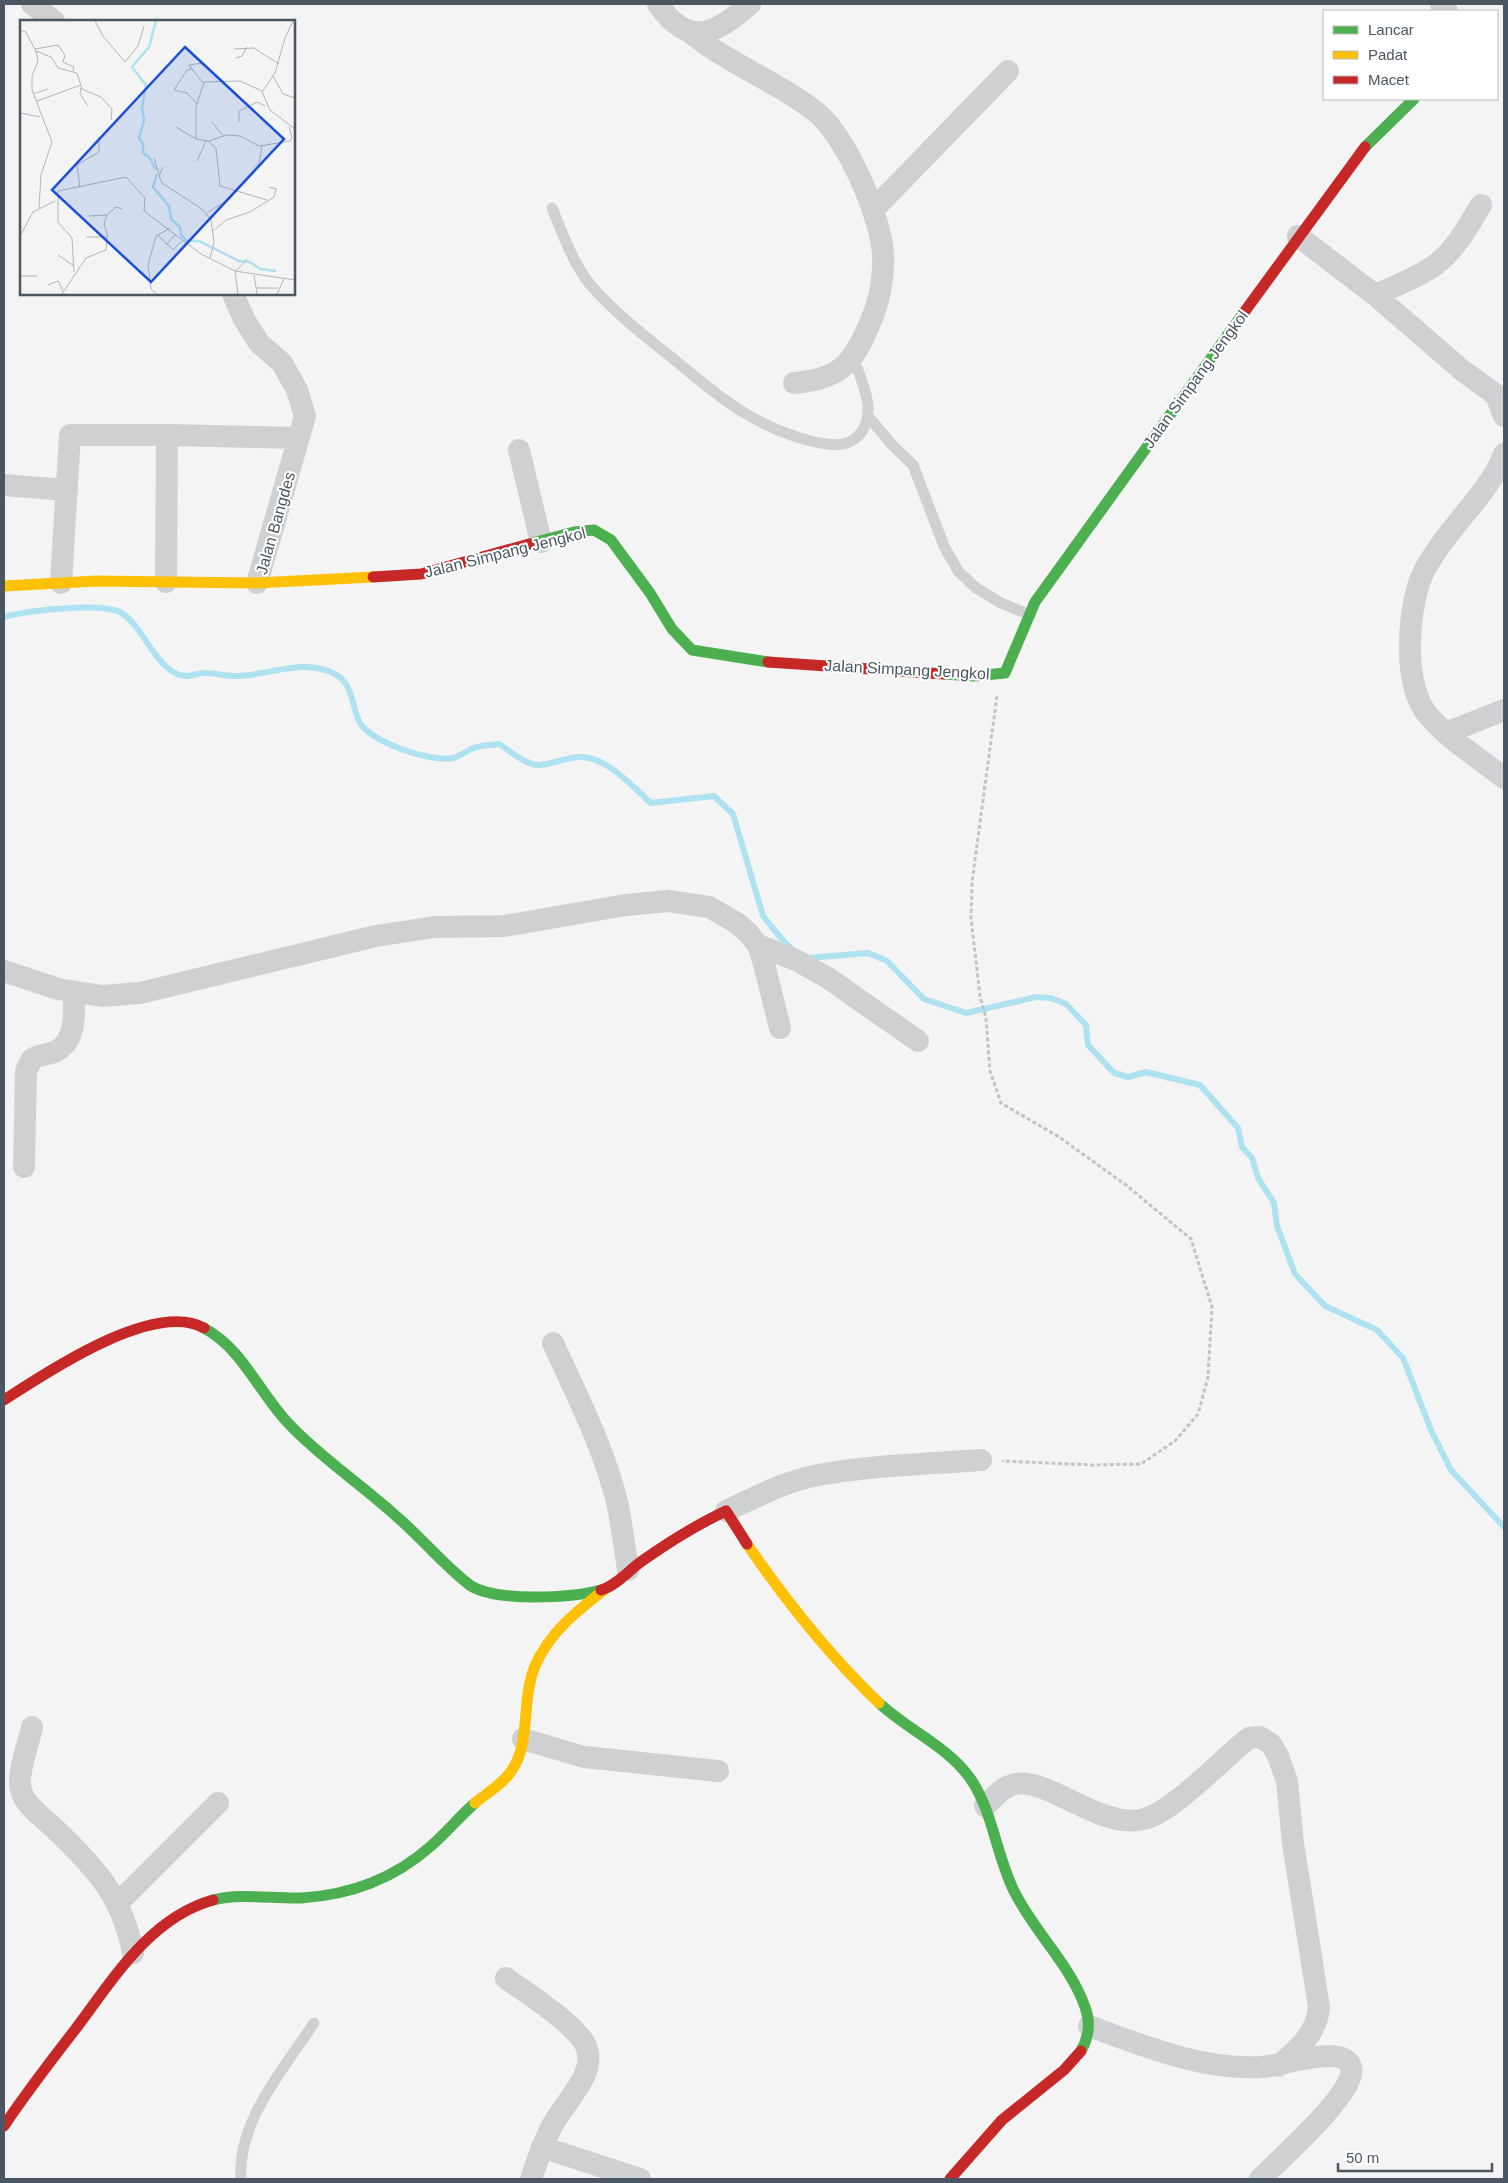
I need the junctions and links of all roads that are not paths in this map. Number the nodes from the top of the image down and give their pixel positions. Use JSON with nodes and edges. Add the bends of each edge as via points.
{"nodes":[{"id":1,"x":32,"y":4,"type":"edge"},
{"id":2,"x":658,"y":4,"type":"edge"},
{"id":3,"x":750,"y":4,"type":"edge"},
{"id":4,"x":53,"y":20,"type":"edge"},
{"id":5,"x":691,"y":33,"type":"junction"},
{"id":6,"x":1008,"y":71,"type":"dead end"},
{"id":7,"x":1413,"y":100,"type":"edge"},
{"id":8,"x":1481,"y":205,"type":"dead end"},
{"id":9,"x":552,"y":208,"type":"dead end"},
{"id":10,"x":872,"y":210,"type":"junction"},
{"id":11,"x":1298,"y":236,"type":"junction"},
{"id":12,"x":233,"y":295,"type":"edge"},
{"id":13,"x":1375,"y":295,"type":"junction"},
{"id":14,"x":853,"y":358,"type":"junction"},
{"id":15,"x":794,"y":383,"type":"dead end"},
{"id":16,"x":868,"y":416,"type":"junction"},
{"id":17,"x":1504,"y":416,"type":"edge"},
{"id":18,"x":167,"y":435,"type":"junction"},
{"id":19,"x":298,"y":438,"type":"junction"},
{"id":20,"x":519,"y":450,"type":"dead end"},
{"id":21,"x":1504,"y":454,"type":"edge"},
{"id":22,"x":4,"y":484,"type":"edge"},
{"id":23,"x":67,"y":490,"type":"junction"},
{"id":24,"x":541,"y":542,"type":"junction"},
{"id":25,"x":166,"y":582,"type":"junction"},
{"id":26,"x":60,"y":583,"type":"junction"},
{"id":27,"x":257,"y":583,"type":"junction"},
{"id":28,"x":4,"y":586,"type":"edge"},
{"id":29,"x":1030,"y":615,"type":"junction"},
{"id":30,"x":1504,"y":710,"type":"edge"},
{"id":31,"x":1446,"y":733,"type":"junction"},
{"id":32,"x":1504,"y":778,"type":"edge"},
{"id":33,"x":758,"y":945,"type":"junction"},
{"id":34,"x":4,"y":971,"type":"edge"},
{"id":35,"x":74,"y":992,"type":"junction"},
{"id":36,"x":780,"y":1028,"type":"dead end"},
{"id":37,"x":918,"y":1041,"type":"dead end"},
{"id":38,"x":24,"y":1167,"type":"dead end"},
{"id":39,"x":553,"y":1343,"type":"dead end"},
{"id":40,"x":4,"y":1400,"type":"edge"},
{"id":41,"x":981,"y":1460,"type":"road end"},
{"id":42,"x":726,"y":1511,"type":"junction"},
{"id":43,"x":628,"y":1570,"type":"junction"},
{"id":44,"x":604,"y":1590,"type":"junction"},
{"id":45,"x":32,"y":1727,"type":"dead end"},
{"id":46,"x":524,"y":1739,"type":"junction"},
{"id":47,"x":718,"y":1771,"type":"dead end"},
{"id":48,"x":218,"y":1803,"type":"dead end"},
{"id":49,"x":985,"y":1806,"type":"junction"},
{"id":50,"x":118,"y":1903,"type":"junction"},
{"id":51,"x":133,"y":1953,"type":"junction"},
{"id":52,"x":506,"y":1978,"type":"dead end"},
{"id":53,"x":314,"y":2023,"type":"dead end"},
{"id":54,"x":1088,"y":2026,"type":"junction"},
{"id":55,"x":1278,"y":2066,"type":"junction"},
{"id":56,"x":4,"y":2126,"type":"edge"},
{"id":57,"x":542,"y":2146,"type":"junction"},
{"id":58,"x":241,"y":2179,"type":"edge"},
{"id":59,"x":531,"y":2179,"type":"edge"},
{"id":60,"x":640,"y":2179,"type":"edge"},
{"id":61,"x":950,"y":2179,"type":"edge"},
{"id":62,"x":1260,"y":2179,"type":"edge"}],
"edges":[{"from":1,"to":4,"type":"street"},
{"from":2,"to":5,"type":"street","via":[[677,27]]},
{"from":3,"to":5,"type":"street","via":[[718,25]]},
{"from":5,"to":10,"type":"street","via":[[710,48],[797,99],[826,122],[852,161]]},
{"from":6,"to":10,"type":"street"},
{"from":7,"to":11,"type":"street","name":"Jalan Simpang Jengkol","via":[[1369,142]]},
{"from":8,"to":13,"type":"street","via":[[1456,244],[1436,264]]},
{"from":9,"to":16,"type":"lane","via":[[576,263],[595,290],[644,336],[727,403],[772,429],[831,445],[855,439],[863,431]]},
{"from":10,"to":14,"type":"street","via":[[883,255],[883,273],[871,321]]},
{"from":11,"to":13,"type":"street"},
{"from":11,"to":29,"type":"street","name":"Jalan Simpang Jengkol","via":[[1035,602]]},
{"from":12,"to":19,"type":"street","name":"Jalan Bangdes","via":[[259,343],[282,363],[297,390],[305,416]]},
{"from":13,"to":17,"type":"street","via":[[1463,371],[1496,395]]},
{"from":14,"to":15,"type":"street","via":[[827,377]]},
{"from":14,"to":16,"type":"lane","via":[[864,385]]},
{"from":16,"to":29,"type":"lane","via":[[913,465],[944,546],[958,571],[976,588]]},
{"from":18,"to":19,"type":"street"},
{"from":18,"to":23,"type":"street","via":[[70,435]]},
{"from":18,"to":25,"type":"street"},
{"from":19,"to":27,"type":"street","name":"Jalan Bangdes"},
{"from":20,"to":24,"type":"street"},
{"from":21,"to":31,"type":"street","via":[[1500,467],[1481,496],[1448,534],[1425,570],[1412,610],[1411,668],[1414,685],[1427,714]]},
{"from":22,"to":23,"type":"street"},
{"from":23,"to":26,"type":"street"},
{"from":24,"to":27,"type":"street","name":"Jalan Simpang Jengkol","via":[[421,574]]},
{"from":24,"to":29,"type":"street","name":"Jalan Simpang Jengkol","via":[[594,530],[611,540],[626,558],[672,629],[692,650],[778,664],[823,664],[974,676],[1005,674]]},
{"from":25,"to":26,"type":"street","name":"Jalan Bangdes"},
{"from":25,"to":27,"type":"street","name":"Jalan Bangdes"},
{"from":26,"to":28,"type":"street","name":"Jalan Bangdes"},
{"from":30,"to":31,"type":"street"},
{"from":31,"to":32,"type":"street"},
{"from":33,"to":35,"type":"street","via":[[737,922],[709,907],[668,901],[647,902],[504,926],[435,927],[376,936],[140,993],[102,996]]},
{"from":33,"to":36,"type":"street"},
{"from":33,"to":37,"type":"street","via":[[820,973]]},
{"from":34,"to":35,"type":"street"},
{"from":35,"to":38,"type":"street","via":[[72,1028],[66,1042],[58,1050],[39,1055],[29,1062],[25,1080]]},
{"from":39,"to":43,"type":"street","via":[[609,1478],[618,1506]]},
{"from":40,"to":44,"type":"street","via":[[66,1363],[139,1328],[169,1320],[193,1323],[224,1340],[238,1354],[297,1434],[396,1515],[477,1590],[528,1594]]},
{"from":41,"to":42,"type":"street","via":[[817,1476],[763,1493]]},
{"from":42,"to":43,"type":"street","via":[[700,1522]]},
{"from":42,"to":49,"type":"street","via":[[774,1583],[830,1652],[887,1710],[958,1764]]},
{"from":43,"to":44,"type":"street"},
{"from":44,"to":46,"type":"street","via":[[564,1623],[536,1661],[525,1705]]},
{"from":45,"to":50,"type":"street","via":[[20,1778],[21,1791],[30,1805],[85,1859]]},
{"from":46,"to":47,"type":"street","via":[[602,1760]]},
{"from":46,"to":51,"type":"street","via":[[517,1762],[507,1776],[430,1847],[392,1875],[329,1897],[213,1900],[179,1916]]},
{"from":48,"to":50,"type":"street"},
{"from":49,"to":54,"type":"street","via":[[1012,1888],[1069,1976],[1083,2002]]},
{"from":49,"to":55,"type":"street","via":[[1004,1789],[1020,1784],[1041,1788],[1118,1821],[1146,1819],[1172,1804],[1249,1738],[1260,1736],[1271,1744],[1287,1780],[1293,1843],[1319,2008],[1308,2038]]},
{"from":50,"to":51,"type":"street"},
{"from":51,"to":56,"type":"street"},
{"from":52,"to":57,"type":"street","via":[[571,2028],[582,2039],[589,2056],[583,2076]]},
{"from":53,"to":58,"type":"lane","via":[[257,2112],[243,2151]]},
{"from":54,"to":55,"type":"street","via":[[1176,2057],[1241,2067]]},
{"from":54,"to":61,"type":"street","via":[[1083,2049],[1069,2066],[1009,2113]]},
{"from":55,"to":62,"type":"street","via":[[1324,2055],[1336,2056],[1347,2061],[1352,2073],[1335,2104]]},
{"from":57,"to":59,"type":"street"},
{"from":57,"to":60,"type":"street"}]}
